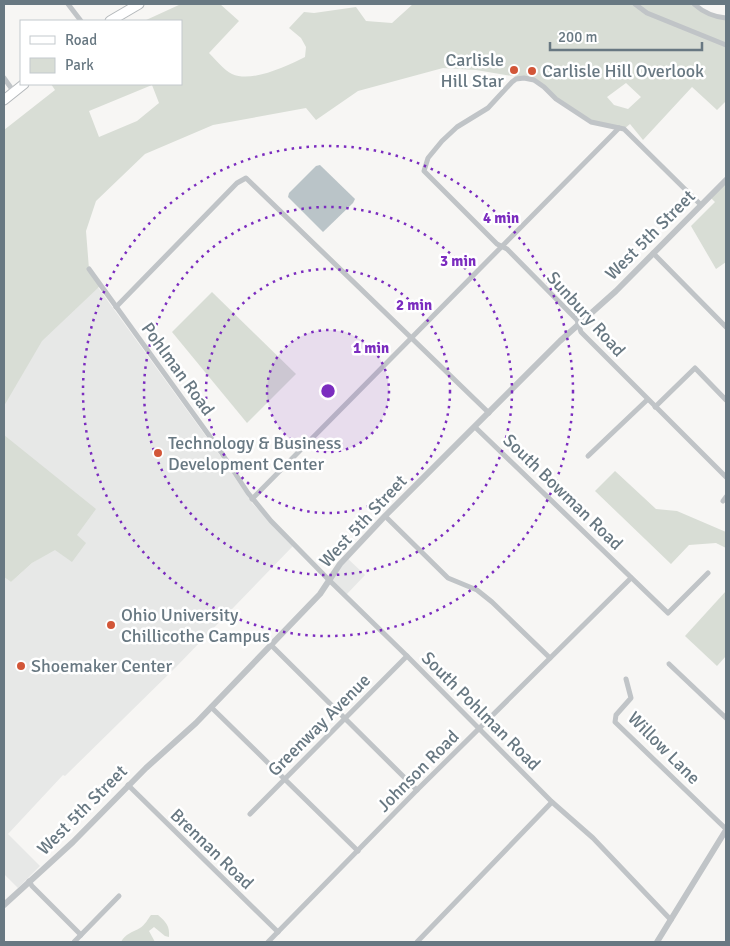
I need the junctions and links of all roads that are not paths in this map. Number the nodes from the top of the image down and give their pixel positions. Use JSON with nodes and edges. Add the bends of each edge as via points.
{"nodes":[{"id":1,"x":68,"y":4,"type":"edge"},
{"id":2,"x":139,"y":4,"type":"edge"},
{"id":3,"x":636,"y":4,"type":"edge"},
{"id":4,"x":694,"y":4,"type":"edge"},
{"id":5,"x":726,"y":18,"type":"edge"},
{"id":6,"x":80,"y":20,"type":"edge"},
{"id":7,"x":112,"y":20,"type":"edge"},
{"id":8,"x":726,"y":44,"type":"edge"},
{"id":9,"x":4,"y":78,"type":"edge"},
{"id":10,"x":23,"y":85,"type":"edge"},
{"id":11,"x":14,"y":92,"type":"junction"},
{"id":12,"x":4,"y":100,"type":"edge"},
{"id":13,"x":619,"y":128,"type":"junction"},
{"id":14,"x":726,"y":180,"type":"edge"},
{"id":15,"x":701,"y":205,"type":"junction"},
{"id":16,"x":502,"y":246,"type":"junction"},
{"id":17,"x":653,"y":253,"type":"junction"},
{"id":18,"x":89,"y":269,"type":"dead end"},
{"id":19,"x":116,"y":306,"type":"junction"},
{"id":20,"x":578,"y":326,"type":"junction"},
{"id":21,"x":726,"y":327,"type":"edge"},
{"id":22,"x":412,"y":337,"type":"junction"},
{"id":23,"x":647,"y":400,"type":"junction"},
{"id":24,"x":726,"y":400,"type":"edge"},
{"id":25,"x":655,"y":407,"type":"junction"},
{"id":26,"x":490,"y":413,"type":"junction"},
{"id":27,"x":475,"y":427,"type":"junction"},
{"id":28,"x":588,"y":456,"type":"dead end"},
{"id":29,"x":726,"y":477,"type":"edge"},
{"id":30,"x":252,"y":499,"type":"junction"},
{"id":31,"x":385,"y":516,"type":"junction"},
{"id":32,"x":271,"y":521,"type":"joint"},
{"id":33,"x":708,"y":573,"type":"dead end"},
{"id":34,"x":631,"y":578,"type":"junction"},
{"id":35,"x":329,"y":580,"type":"junction"},
{"id":36,"x":271,"y":645,"type":"junction"},
{"id":37,"x":407,"y":656,"type":"junction"},
{"id":38,"x":550,"y":658,"type":"junction"},
{"id":39,"x":669,"y":664,"type":"dead end"},
{"id":40,"x":626,"y":679,"type":"dead end"},
{"id":41,"x":211,"y":707,"type":"junction"},
{"id":42,"x":344,"y":718,"type":"junction"},
{"id":43,"x":726,"y":718,"type":"edge"},
{"id":44,"x":479,"y":728,"type":"junction"},
{"id":45,"x":284,"y":779,"type":"junction"},
{"id":46,"x":128,"y":785,"type":"junction"},
{"id":47,"x":417,"y":790,"type":"junction"},
{"id":48,"x":552,"y":802,"type":"junction"},
{"id":49,"x":250,"y":814,"type":"dead end"},
{"id":50,"x":726,"y":829,"type":"edge"},
{"id":51,"x":358,"y":851,"type":"junction"},
{"id":52,"x":29,"y":880,"type":"junction"},
{"id":53,"x":118,"y":896,"type":"dead end"},
{"id":54,"x":4,"y":905,"type":"edge"},
{"id":55,"x":671,"y":920,"type":"junction"},
{"id":56,"x":278,"y":932,"type":"junction"},
{"id":57,"x":81,"y":935,"type":"junction"},
{"id":58,"x":74,"y":942,"type":"edge"},
{"id":59,"x":268,"y":942,"type":"edge"},
{"id":60,"x":417,"y":942,"type":"edge"},
{"id":61,"x":657,"y":942,"type":"edge"}],
"edges":[{"from":1,"to":6,"type":"street"},
{"from":2,"to":7,"type":"main road"},
{"from":3,"to":8,"type":"street","via":[[647,13]]},
{"from":4,"to":5,"type":"street","via":[[702,11]]},
{"from":9,"to":11,"type":"street"},
{"from":10,"to":11,"type":"main road"},
{"from":11,"to":12,"type":"main road"},
{"from":13,"to":15,"type":"street","via":[[631,134]]},
{"from":13,"to":16,"type":"street"},
{"from":13,"to":16,"type":"street","name":"Sunbury Road","via":[[586,118],[556,99],[544,86],[524,78],[516,79],[488,108],[448,136],[428,158],[424,171]]},
{"from":14,"to":15,"type":"street","name":"West 5th Street"},
{"from":15,"to":17,"type":"street","name":"West 5th Street"},
{"from":16,"to":20,"type":"street","name":"Sunbury Road","via":[[577,320]]},
{"from":16,"to":22,"type":"street"},
{"from":17,"to":20,"type":"street","name":"West 5th Street"},
{"from":17,"to":21,"type":"street"},
{"from":18,"to":19,"type":"street","name":"Pohlman Road"},
{"from":19,"to":22,"type":"street","via":[[237,183],[246,178]]},
{"from":19,"to":30,"type":"street","name":"Pohlman Road"},
{"from":20,"to":23,"type":"street","name":"Sunbury Road"},
{"from":20,"to":26,"type":"street","name":"West 5th Street"},
{"from":22,"to":26,"type":"street"},
{"from":22,"to":30,"type":"street"},
{"from":23,"to":25,"type":"street","name":"Sunbury Road"},
{"from":23,"to":28,"type":"street"},
{"from":24,"to":25,"type":"street","via":[[695,368]]},
{"from":25,"to":29,"type":"street","name":"Sunbury Road"},
{"from":26,"to":27,"type":"street","name":"West 5th Street"},
{"from":27,"to":31,"type":"street","name":"West 5th Street"},
{"from":27,"to":34,"type":"street","name":"South Bowman Road"},
{"from":30,"to":32,"type":"street","name":"Pohlman Road"},
{"from":31,"to":35,"type":"street","name":"West 5th Street"},
{"from":31,"to":38,"type":"street","via":[[448,578],[477,590]]},
{"from":32,"to":35,"type":"street","name":"South Pohlman Road"},
{"from":33,"to":34,"type":"street","name":"South Bowman Road","via":[[668,612]]},
{"from":34,"to":38,"type":"street","name":"Johnson Road"},
{"from":35,"to":36,"type":"street","name":"West 5th Street","via":[[320,594]]},
{"from":35,"to":37,"type":"street","name":"South Pohlman Road"},
{"from":36,"to":41,"type":"street","name":"West 5th Street"},
{"from":36,"to":42,"type":"street"},
{"from":37,"to":42,"type":"street","name":"Greenway Avenue"},
{"from":37,"to":44,"type":"street","name":"South Pohlman Road"},
{"from":38,"to":44,"type":"street","name":"Johnson Road"},
{"from":39,"to":43,"type":"street"},
{"from":40,"to":50,"type":"street","name":"Willow Lane","via":[[631,698],[616,715],[615,722]]},
{"from":41,"to":45,"type":"street"},
{"from":41,"to":46,"type":"street","name":"West 5th Street"},
{"from":42,"to":45,"type":"street","name":"Greenway Avenue"},
{"from":42,"to":47,"type":"street"},
{"from":44,"to":47,"type":"street","name":"Johnson Road"},
{"from":44,"to":48,"type":"street","name":"South Pohlman Road"},
{"from":45,"to":49,"type":"street","name":"Greenway Avenue"},
{"from":45,"to":51,"type":"street"},
{"from":46,"to":52,"type":"street","name":"West 5th Street","via":[[73,842]]},
{"from":46,"to":56,"type":"street","name":"Brennan Road"},
{"from":47,"to":51,"type":"street","name":"Johnson Road"},
{"from":48,"to":55,"type":"street","name":"South Pohlman Road","via":[[593,838]]},
{"from":48,"to":60,"type":"street"},
{"from":50,"to":55,"type":"street"},
{"from":51,"to":56,"type":"street","name":"Johnson Road"},
{"from":52,"to":54,"type":"street","name":"West 5th Street"},
{"from":52,"to":57,"type":"street"},
{"from":53,"to":57,"type":"street"},
{"from":55,"to":61,"type":"street"},
{"from":56,"to":59,"type":"street","name":"Johnson Road"},
{"from":57,"to":58,"type":"street"}]}
